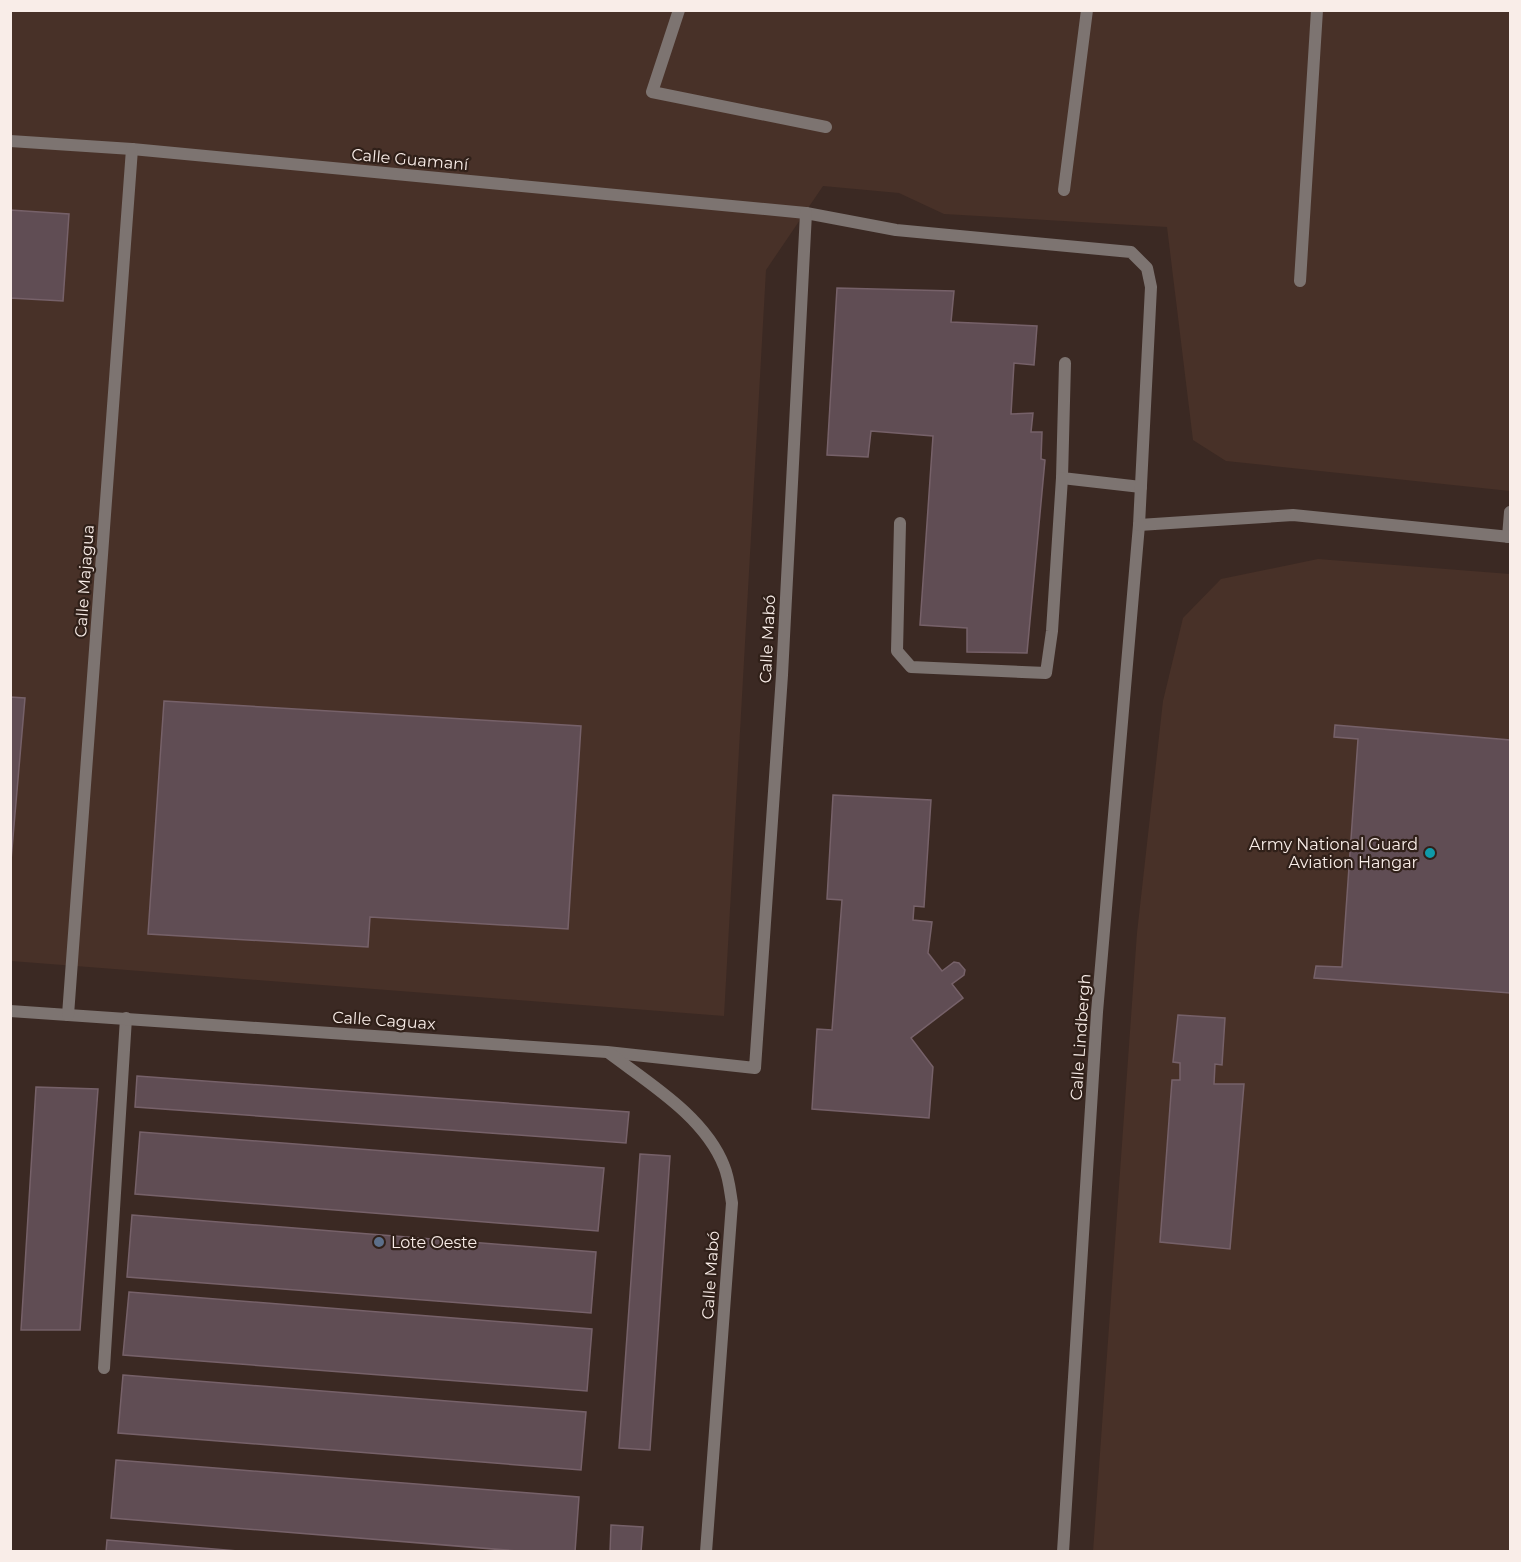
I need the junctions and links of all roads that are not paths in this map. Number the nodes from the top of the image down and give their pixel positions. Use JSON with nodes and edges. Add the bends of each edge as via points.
{"nodes":[{"id":1,"x":679,"y":10,"type":"edge"},
{"id":2,"x":1087,"y":10,"type":"edge"},
{"id":3,"x":1317,"y":10,"type":"edge"},
{"id":4,"x":826,"y":127,"type":"dead end"},
{"id":5,"x":10,"y":141,"type":"edge"},
{"id":6,"x":132,"y":149,"type":"junction"},
{"id":7,"x":1064,"y":190,"type":"dead end"},
{"id":8,"x":806,"y":213,"type":"junction"},
{"id":9,"x":1300,"y":281,"type":"dead end"},
{"id":10,"x":1065,"y":363,"type":"dead end"},
{"id":11,"x":1062,"y":478,"type":"junction"},
{"id":12,"x":1141,"y":487,"type":"junction"},
{"id":13,"x":1510,"y":512,"type":"edge"},
{"id":14,"x":900,"y":523,"type":"dead end"},
{"id":15,"x":1139,"y":525,"type":"junction"},
{"id":16,"x":1509,"y":537,"type":"edge"},
{"id":17,"x":10,"y":1011,"type":"edge"},
{"id":18,"x":68,"y":1015,"type":"junction"},
{"id":19,"x":126,"y":1018,"type":"junction"},
{"id":20,"x":607,"y":1052,"type":"junction"},
{"id":21,"x":755,"y":1068,"type":"joint"},
{"id":22,"x":104,"y":1368,"type":"dead end"},
{"id":23,"x":706,"y":1551,"type":"edge"},
{"id":24,"x":1063,"y":1551,"type":"edge"}],
"edges":[{"from":1,"to":4,"type":"street","via":[[652,92]]},
{"from":2,"to":7,"type":"street"},
{"from":3,"to":9,"type":"street"},
{"from":5,"to":6,"type":"street","name":"Calle Guamaní"},
{"from":6,"to":8,"type":"street","name":"Calle Guamaní"},
{"from":6,"to":18,"type":"street","name":"Calle Majagua"},
{"from":8,"to":12,"type":"street","name":"Calle Guamaní","via":[[896,230],[1131,252],[1147,268],[1151,287]]},
{"from":8,"to":21,"type":"street","name":"Calle Mabó","via":[[782,675]]},
{"from":10,"to":11,"type":"street"},
{"from":11,"to":12,"type":"street"},
{"from":11,"to":14,"type":"street","via":[[1046,673],[910,666],[897,651]]},
{"from":12,"to":15,"type":"street","name":"Calle Lindbergh"},
{"from":13,"to":16,"type":"street"},
{"from":15,"to":16,"type":"street","via":[[1293,515]]},
{"from":15,"to":24,"type":"street","name":"Calle Lindbergh","via":[[1097,1012]]},
{"from":17,"to":18,"type":"street","name":"Calle Caguax"},
{"from":18,"to":19,"type":"street","name":"Calle Caguax"},
{"from":19,"to":20,"type":"street","name":"Calle Caguax"},
{"from":19,"to":22,"type":"street"},
{"from":20,"to":21,"type":"street","name":"Calle Caguax"},
{"from":20,"to":23,"type":"street","name":"Calle Mabó","via":[[670,1099],[711,1141],[725,1168],[732,1203]]}]}
